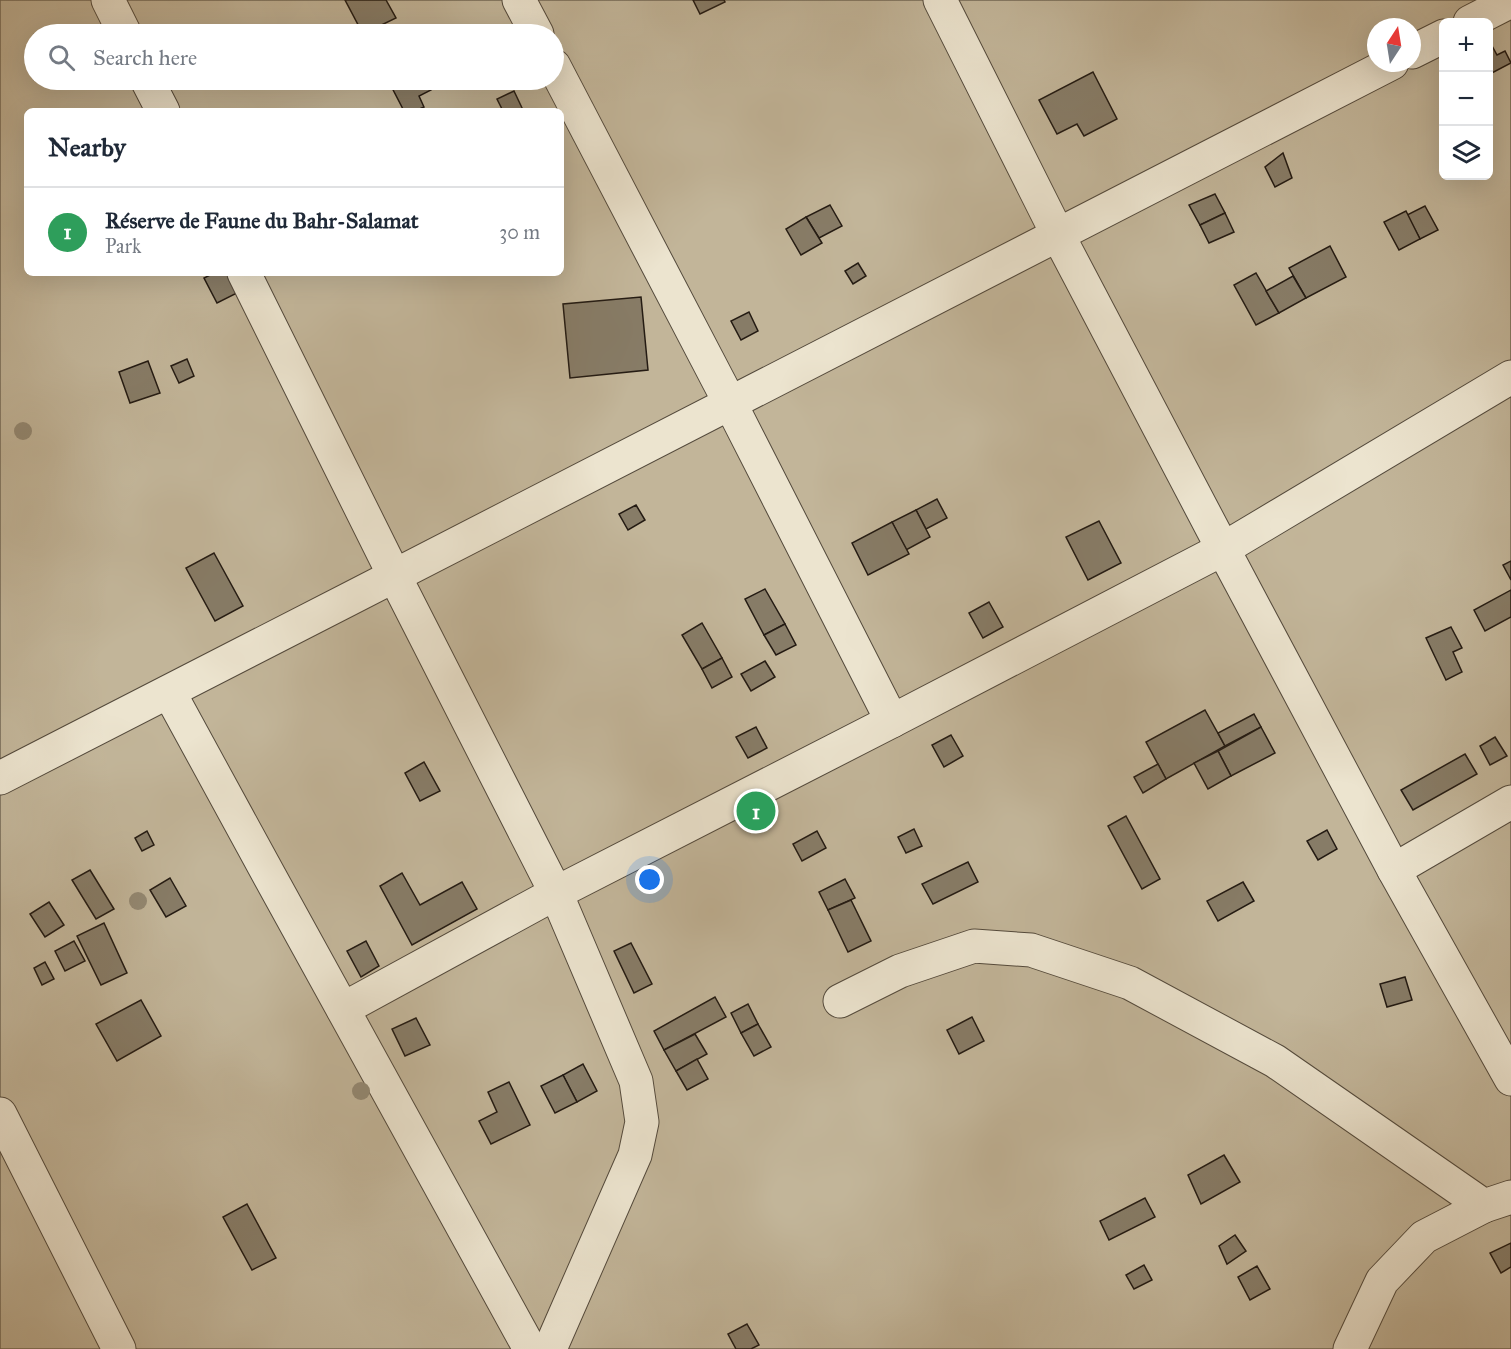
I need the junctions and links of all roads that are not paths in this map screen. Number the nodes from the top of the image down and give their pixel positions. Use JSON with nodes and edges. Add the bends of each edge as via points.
{"nodes":[{"id":1,"x":108,"y":0,"type":"edge"},
{"id":2,"x":519,"y":0,"type":"edge"},
{"id":3,"x":940,"y":0,"type":"edge"},
{"id":4,"x":1511,"y":1,"type":"edge"},
{"id":5,"x":1478,"y":18,"type":"edge"},
{"id":6,"x":120,"y":24,"type":"edge"},
{"id":7,"x":532,"y":24,"type":"edge"},
{"id":8,"x":1439,"y":38,"type":"edge"},
{"id":9,"x":1421,"y":47,"type":"edge"},
{"id":10,"x":1375,"y":72,"type":"edge"},
{"id":11,"x":564,"y":85,"type":"edge"},
{"id":12,"x":152,"y":90,"type":"edge"},
{"id":13,"x":161,"y":108,"type":"edge"},
{"id":14,"x":1058,"y":236,"type":"junction"},
{"id":15,"x":245,"y":276,"type":"edge"},
{"id":16,"x":1511,"y":377,"type":"edge"},
{"id":17,"x":730,"y":403,"type":"junction"},
{"id":18,"x":1223,"y":549,"type":"junction"},
{"id":19,"x":395,"y":577,"type":"junction"},
{"id":20,"x":169,"y":692,"type":"junction"},
{"id":21,"x":892,"y":721,"type":"junction"},
{"id":22,"x":0,"y":778,"type":"edge"},
{"id":23,"x":1511,"y":802,"type":"edge"},
{"id":24,"x":1394,"y":870,"type":"junction"},
{"id":25,"x":556,"y":892,"type":"junction"},
{"id":26,"x":840,"y":1001,"type":"dead end"},
{"id":27,"x":343,"y":1009,"type":"junction"},
{"id":28,"x":1511,"y":1079,"type":"edge"},
{"id":29,"x":0,"y":1114,"type":"edge"},
{"id":30,"x":1497,"y":1201,"type":"edge"},
{"id":31,"x":119,"y":1349,"type":"edge"},
{"id":32,"x":530,"y":1349,"type":"edge"},
{"id":33,"x":550,"y":1349,"type":"edge"},
{"id":34,"x":1350,"y":1349,"type":"edge"}],
"edges":[{"from":1,"to":6,"type":"street"},
{"from":2,"to":7,"type":"street"},
{"from":3,"to":14,"type":"street"},
{"from":4,"to":5,"type":"street"},
{"from":8,"to":9,"type":"street"},
{"from":10,"to":14,"type":"street"},
{"from":11,"to":17,"type":"street"},
{"from":12,"to":13,"type":"street"},
{"from":14,"to":17,"type":"street"},
{"from":14,"to":18,"type":"street"},
{"from":15,"to":19,"type":"street"},
{"from":16,"to":18,"type":"street"},
{"from":17,"to":19,"type":"street"},
{"from":17,"to":21,"type":"street"},
{"from":18,"to":21,"type":"street"},
{"from":18,"to":24,"type":"street"},
{"from":19,"to":20,"type":"street"},
{"from":19,"to":25,"type":"street"},
{"from":20,"to":22,"type":"street"},
{"from":20,"to":27,"type":"street"},
{"from":21,"to":25,"type":"street"},
{"from":23,"to":24,"type":"street"},
{"from":24,"to":28,"type":"street"},
{"from":25,"to":27,"type":"street"},
{"from":25,"to":33,"type":"street","via":[[636,1081],[642,1122],[635,1155]]},
{"from":26,"to":30,"type":"street","via":[[900,971],[974,946],[1031,950],[1130,983],[1275,1061]]},
{"from":27,"to":32,"type":"street"},
{"from":29,"to":31,"type":"street"},
{"from":30,"to":34,"type":"street","via":[[1424,1237],[1382,1281]]}]}
